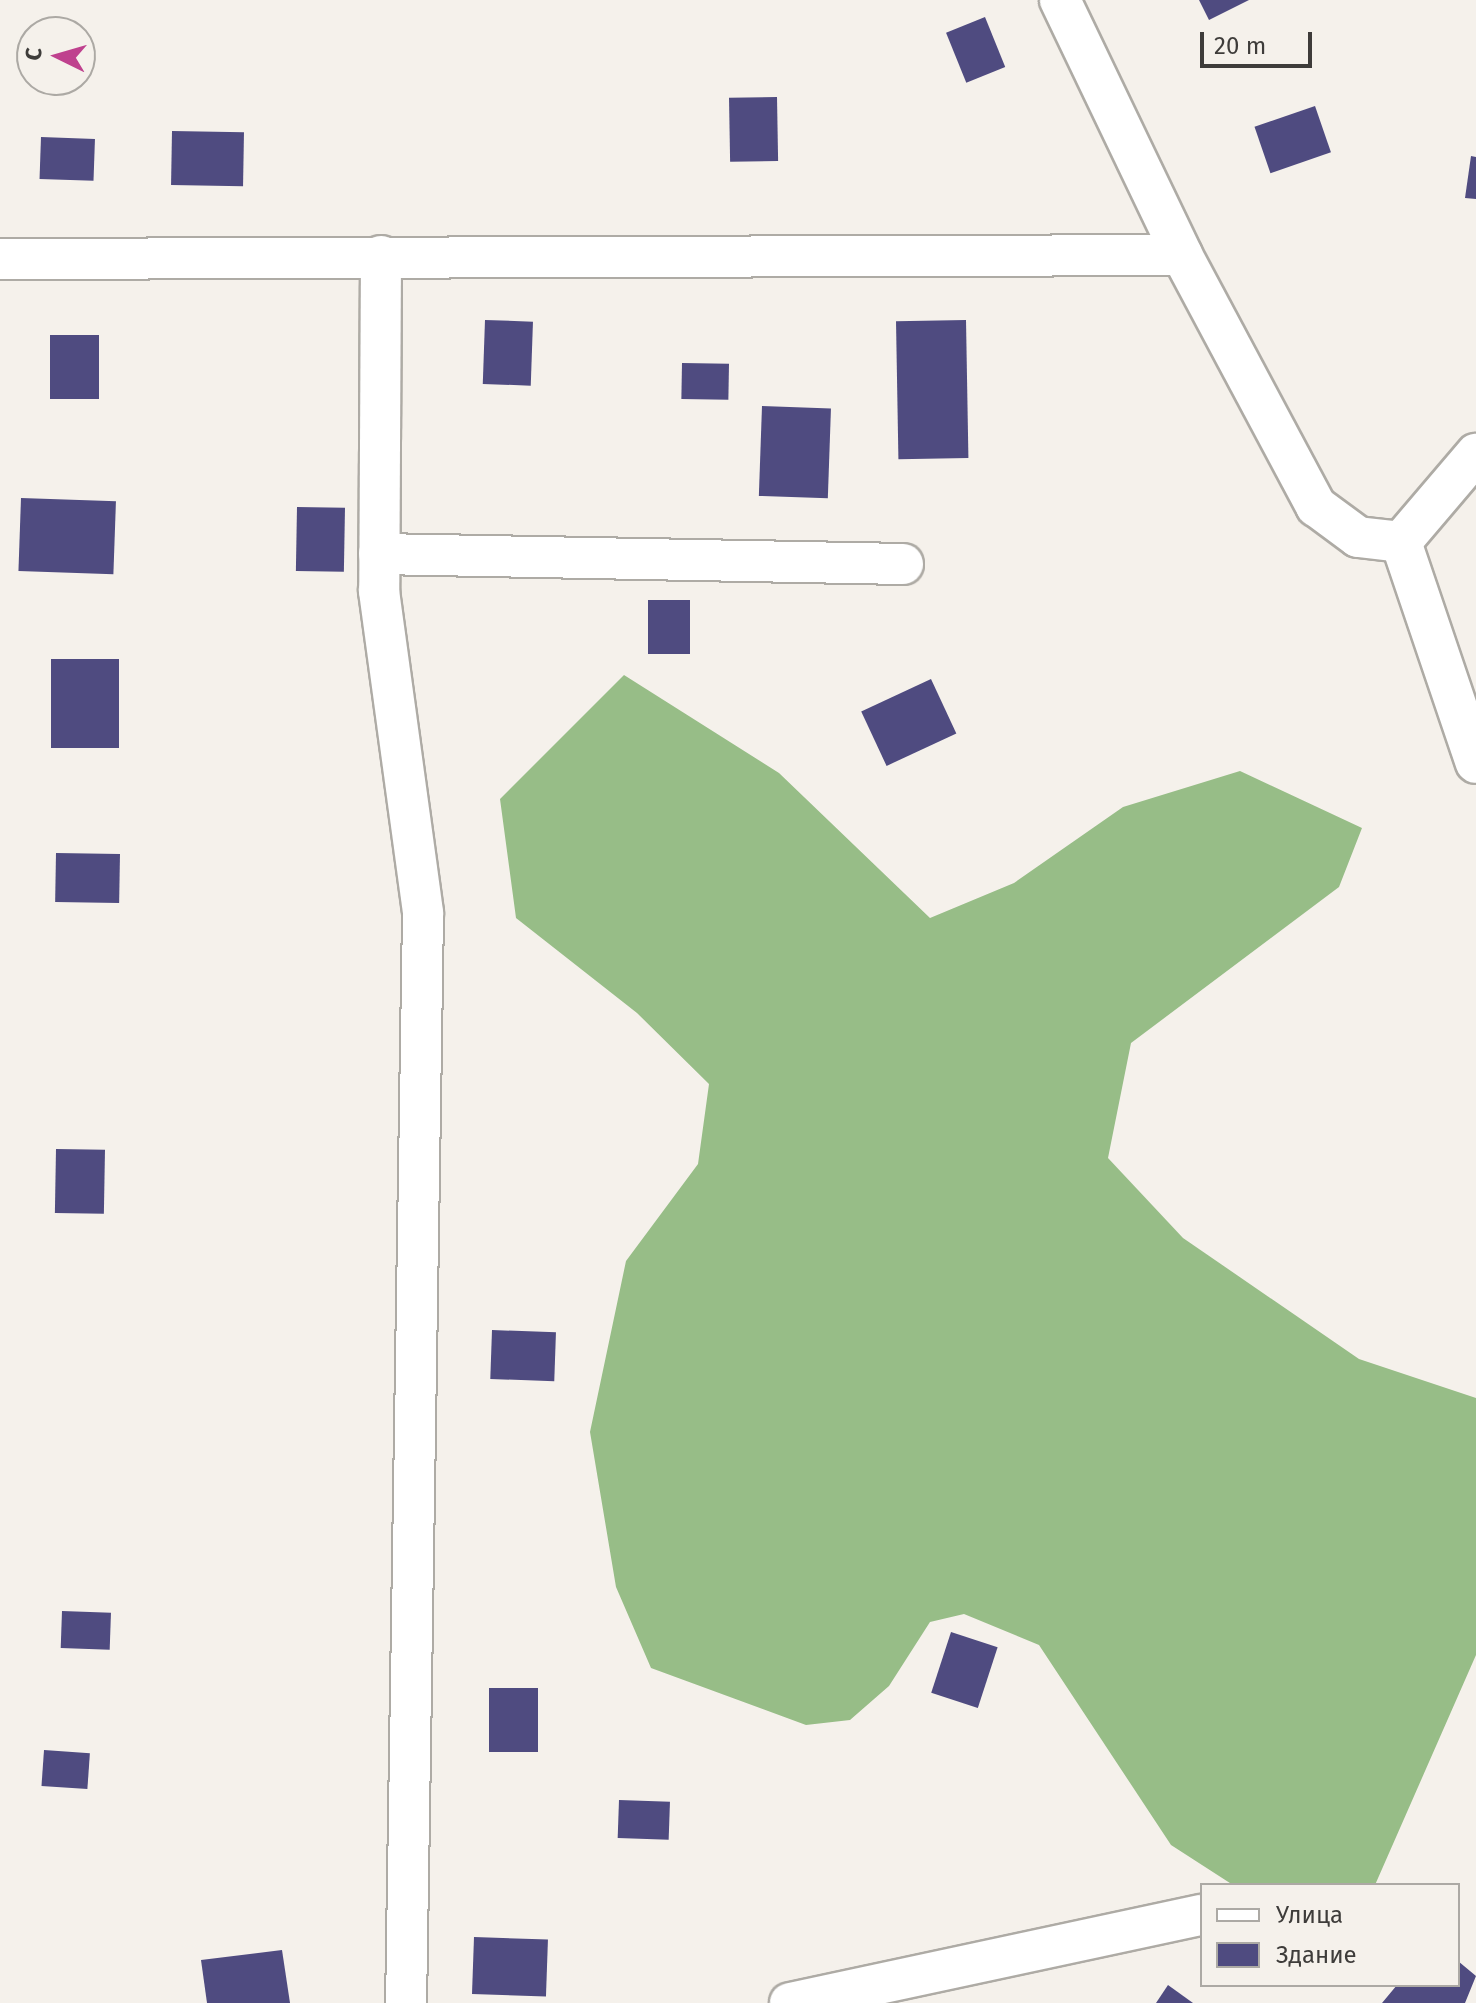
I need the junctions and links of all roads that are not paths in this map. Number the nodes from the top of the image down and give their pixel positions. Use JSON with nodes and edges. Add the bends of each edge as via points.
{"nodes":[{"id":1,"x":1060,"y":0,"type":"edge"},
{"id":2,"x":1182,"y":255,"type":"junction"},
{"id":3,"x":381,"y":256,"type":"junction"},
{"id":4,"x":0,"y":259,"type":"edge"},
{"id":5,"x":1476,"y":454,"type":"edge"},
{"id":6,"x":1401,"y":542,"type":"junction"},
{"id":7,"x":379,"y":554,"type":"junction"},
{"id":8,"x":903,"y":564,"type":"dead end"},
{"id":9,"x":1476,"y":763,"type":"edge"},
{"id":10,"x":1200,"y":1915,"type":"edge"},
{"id":11,"x":406,"y":2003,"type":"edge"},
{"id":12,"x":790,"y":2003,"type":"edge"}],
"edges":[{"from":1,"to":2,"type":"street"},
{"from":2,"to":3,"type":"street"},
{"from":2,"to":6,"type":"street","via":[[1316,506],[1358,537]]},
{"from":3,"to":4,"type":"street"},
{"from":3,"to":7,"type":"street"},
{"from":5,"to":6,"type":"street"},
{"from":6,"to":9,"type":"street"},
{"from":7,"to":8,"type":"street"},
{"from":7,"to":11,"type":"street","via":[[423,913]]},
{"from":10,"to":12,"type":"street"}]}
